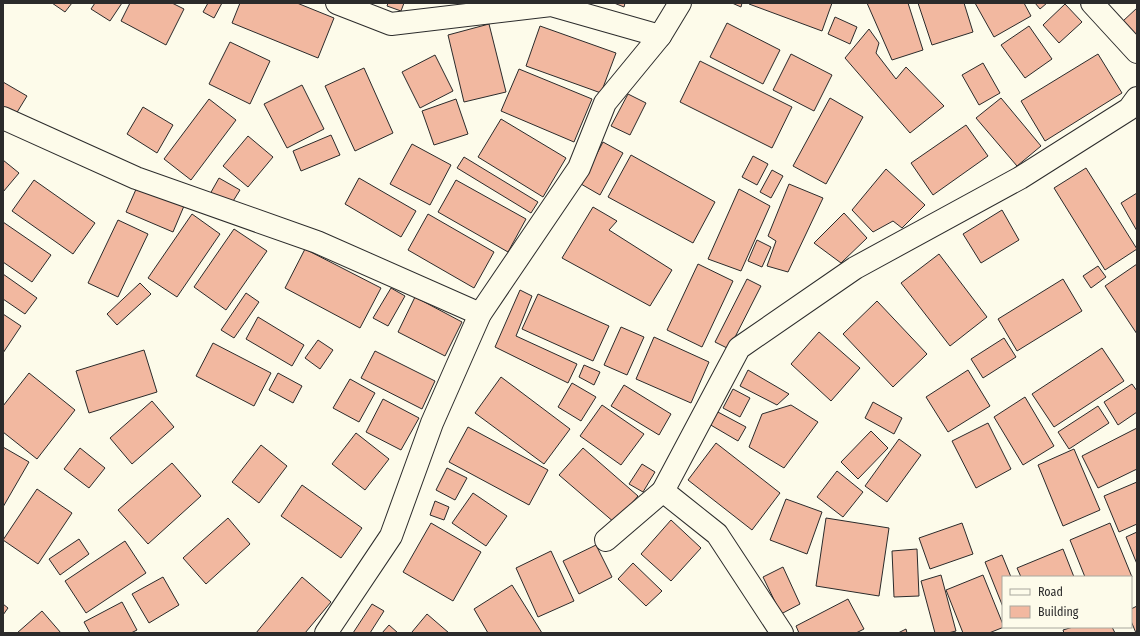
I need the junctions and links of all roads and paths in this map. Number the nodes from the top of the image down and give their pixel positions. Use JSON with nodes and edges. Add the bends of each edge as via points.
{"nodes":[{"id":1,"x":337,"y":3,"type":"edge"},
{"id":2,"x":680,"y":3,"type":"edge"},
{"id":3,"x":1092,"y":3,"type":"edge"},
{"id":4,"x":660,"y":36,"type":"junction"},
{"id":5,"x":1137,"y":52,"type":"edge"},
{"id":6,"x":1137,"y":98,"type":"edge"},
{"id":7,"x":3,"y":118,"type":"edge"},
{"id":8,"x":480,"y":314,"type":"junction"},
{"id":9,"x":663,"y":490,"type":"junction"},
{"id":10,"x":606,"y":540,"type":"dead end"},
{"id":11,"x":326,"y":633,"type":"edge"},
{"id":12,"x":782,"y":633,"type":"edge"}],
"edges":[{"from":1,"to":4,"type":"street","via":[[391,24],[552,4]]},
{"from":2,"to":4,"type":"street"},
{"from":3,"to":5,"type":"street"},
{"from":4,"to":8,"type":"street","via":[[605,103],[579,168]]},
{"from":6,"to":9,"type":"street","via":[[1129,109],[1020,178],[855,268],[739,348]]},
{"from":7,"to":8,"type":"street","via":[[136,178],[317,242]]},
{"from":8,"to":11,"type":"street","via":[[432,423],[391,536]]},
{"from":9,"to":10,"type":"street"},
{"from":9,"to":12,"type":"street","via":[[717,534]]}]}
